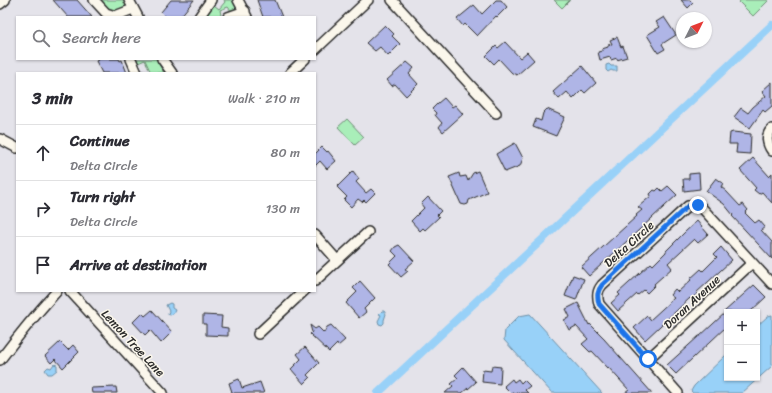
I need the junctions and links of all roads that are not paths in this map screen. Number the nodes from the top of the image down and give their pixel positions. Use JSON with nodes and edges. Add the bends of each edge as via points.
{"nodes":[{"id":1,"x":4,"y":0,"type":"edge"},
{"id":2,"x":94,"y":0,"type":"edge"},
{"id":3,"x":211,"y":0,"type":"edge"},
{"id":4,"x":238,"y":0,"type":"edge"},
{"id":5,"x":368,"y":0,"type":"edge"},
{"id":6,"x":392,"y":0,"type":"edge"},
{"id":7,"x":0,"y":4,"type":"edge"},
{"id":8,"x":134,"y":9,"type":"edge"},
{"id":9,"x":246,"y":14,"type":"edge"},
{"id":10,"x":200,"y":16,"type":"edge"},
{"id":11,"x":234,"y":16,"type":"edge"},
{"id":12,"x":316,"y":49,"type":"edge"},
{"id":13,"x":131,"y":60,"type":"edge"},
{"id":14,"x":163,"y":60,"type":"edge"},
{"id":15,"x":304,"y":60,"type":"edge"},
{"id":16,"x":137,"y":72,"type":"edge"},
{"id":17,"x":171,"y":72,"type":"edge"},
{"id":18,"x":291,"y":72,"type":"edge"},
{"id":19,"x":496,"y":113,"type":"dead end"},
{"id":20,"x":772,"y":129,"type":"edge"},
{"id":21,"x":0,"y":139,"type":"edge"},
{"id":22,"x":16,"y":147,"type":"edge"},
{"id":23,"x":772,"y":151,"type":"edge"},
{"id":24,"x":368,"y":232,"type":"dead end"},
{"id":25,"x":316,"y":236,"type":"edge"},
{"id":26,"x":337,"y":260,"type":"junction"},
{"id":27,"x":752,"y":262,"type":"junction"},
{"id":28,"x":316,"y":280,"type":"edge"},
{"id":29,"x":772,"y":284,"type":"edge"},
{"id":30,"x":56,"y":292,"type":"edge"},
{"id":31,"x":71,"y":292,"type":"edge"},
{"id":32,"x":303,"y":292,"type":"edge"},
{"id":33,"x":258,"y":334,"type":"dead end"},
{"id":34,"x":648,"y":359,"type":"junction"},
{"id":35,"x":0,"y":360,"type":"edge"},
{"id":36,"x":164,"y":393,"type":"edge"},
{"id":37,"x":678,"y":393,"type":"edge"}],
"edges":[{"from":1,"to":7,"type":"street"},
{"from":2,"to":8,"type":"street","via":[[106,13],[116,16]]},
{"from":3,"to":10,"type":"street"},
{"from":4,"to":9,"type":"street"},
{"from":5,"to":12,"type":"street"},
{"from":6,"to":19,"type":"street"},
{"from":9,"to":11,"type":"street"},
{"from":13,"to":16,"type":"street"},
{"from":14,"to":17,"type":"street"},
{"from":15,"to":18,"type":"street"},
{"from":20,"to":23,"type":"street","via":[[768,139]]},
{"from":21,"to":22,"type":"street"},
{"from":24,"to":26,"type":"street"},
{"from":25,"to":26,"type":"street"},
{"from":26,"to":28,"type":"street"},
{"from":27,"to":29,"type":"street","name":"Delta Circle"},
{"from":27,"to":34,"type":"street","name":"Doran Avenue"},
{"from":27,"to":34,"type":"street","name":"Delta Circle","via":[[702,208],[694,204],[688,206],[608,280],[597,294],[599,304]]},
{"from":30,"to":35,"type":"street"},
{"from":31,"to":36,"type":"street","name":"Lemon Tree Lane"},
{"from":32,"to":33,"type":"street"},
{"from":34,"to":37,"type":"street","name":"Delta Circle"}]}
